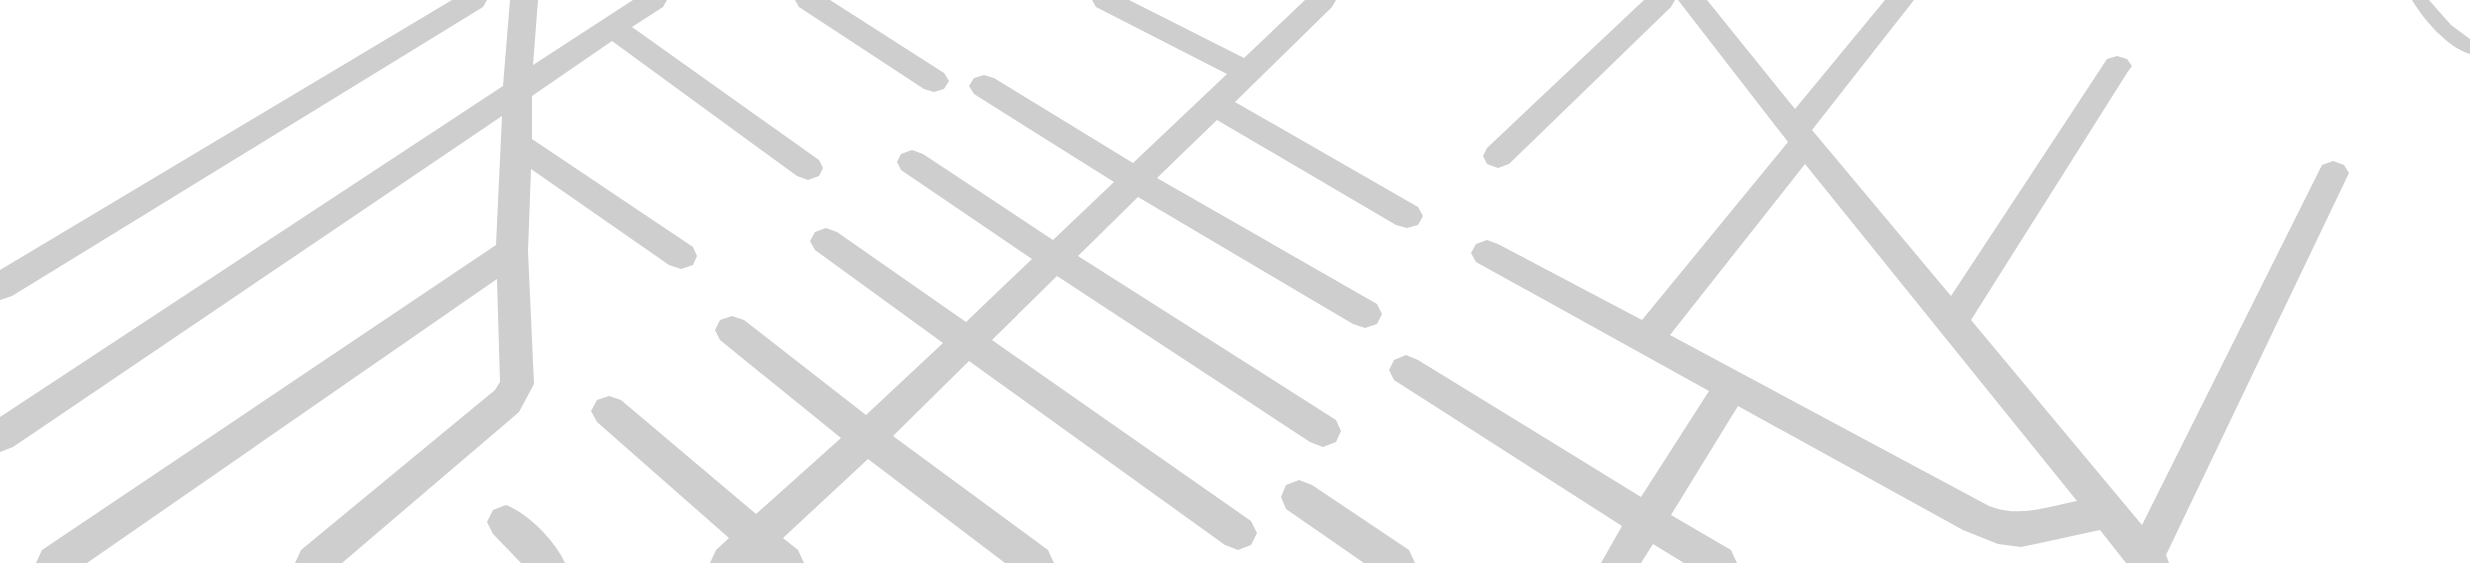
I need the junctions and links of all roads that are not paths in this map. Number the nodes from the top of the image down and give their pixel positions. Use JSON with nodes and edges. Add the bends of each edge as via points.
{"nodes":[{"id":1,"x":473,"y":0,"type":"edge"},
{"id":2,"x":524,"y":0,"type":"edge"},
{"id":3,"x":653,"y":0,"type":"edge"},
{"id":4,"x":809,"y":0,"type":"edge"},
{"id":5,"x":1106,"y":0,"type":"edge"},
{"id":6,"x":1322,"y":0,"type":"edge"},
{"id":7,"x":1661,"y":0,"type":"edge"},
{"id":8,"x":1692,"y":0,"type":"edge"},
{"id":9,"x":1900,"y":0,"type":"edge"},
{"id":10,"x":2420,"y":0,"type":"edge"},
{"id":11,"x":612,"y":27,"type":"junction"},
{"id":12,"x":2470,"y":48,"type":"edge"},
{"id":13,"x":2117,"y":66,"type":"dead end"},
{"id":14,"x":1247,"y":72,"type":"junction"},
{"id":15,"x":934,"y":81,"type":"dead end"},
{"id":16,"x":984,"y":86,"type":"dead end"},
{"id":17,"x":517,"y":90,"type":"junction"},
{"id":18,"x":1214,"y":104,"type":"junction"},
{"id":19,"x":1800,"y":136,"type":"junction"},
{"id":20,"x":517,"y":144,"type":"junction"},
{"id":21,"x":1498,"y":156,"type":"dead end"},
{"id":22,"x":912,"y":162,"type":"dead end"},
{"id":23,"x":808,"y":168,"type":"dead end"},
{"id":24,"x":2333,"y":173,"type":"dead end"},
{"id":25,"x":1137,"y":181,"type":"junction"},
{"id":26,"x":1407,"y":216,"type":"dead end"},
{"id":27,"x":826,"y":241,"type":"dead end"},
{"id":28,"x":512,"y":251,"type":"junction"},
{"id":29,"x":1487,"y":253,"type":"dead end"},
{"id":30,"x":681,"y":255,"type":"dead end"},
{"id":31,"x":1055,"y":258,"type":"junction"},
{"id":32,"x":0,"y":287,"type":"edge"},
{"id":33,"x":1365,"y":314,"type":"dead end"},
{"id":34,"x":1952,"y":322,"type":"junction"},
{"id":35,"x":732,"y":330,"type":"dead end"},
{"id":36,"x":1647,"y":339,"type":"junction"},
{"id":37,"x":966,"y":342,"type":"junction"},
{"id":38,"x":1406,"y":370,"type":"dead end"},
{"id":39,"x":1732,"y":385,"type":"junction"},
{"id":40,"x":609,"y":411,"type":"dead end"},
{"id":41,"x":1323,"y":430,"type":"dead end"},
{"id":42,"x":0,"y":436,"type":"edge"},
{"id":43,"x":867,"y":437,"type":"junction"},
{"id":44,"x":1299,"y":497,"type":"dead end"},
{"id":45,"x":2108,"y":512,"type":"junction"},
{"id":46,"x":1647,"y":521,"type":"junction"},
{"id":47,"x":506,"y":522,"type":"dead end"},
{"id":48,"x":1238,"y":533,"type":"dead end"},
{"id":49,"x":755,"y":538,"type":"junction"},
{"id":50,"x":2148,"y":560,"type":"edge"},
{"id":51,"x":55,"y":563,"type":"edge"},
{"id":52,"x":314,"y":563,"type":"edge"},
{"id":53,"x":546,"y":563,"type":"edge"},
{"id":54,"x":729,"y":563,"type":"edge"},
{"id":55,"x":785,"y":563,"type":"edge"},
{"id":56,"x":1035,"y":563,"type":"edge"},
{"id":57,"x":1396,"y":563,"type":"edge"},
{"id":58,"x":1620,"y":563,"type":"edge"},
{"id":59,"x":1718,"y":563,"type":"edge"}],
"edges":[{"from":1,"to":32,"type":"street"},
{"from":2,"to":17,"type":"street"},
{"from":3,"to":11,"type":"street"},
{"from":4,"to":15,"type":"street"},
{"from":5,"to":14,"type":"street"},
{"from":6,"to":14,"type":"street"},
{"from":7,"to":21,"type":"street"},
{"from":8,"to":19,"type":"street"},
{"from":9,"to":19,"type":"street"},
{"from":10,"to":12,"type":"lane","via":[[2445,29]]},
{"from":11,"to":17,"type":"street"},
{"from":11,"to":23,"type":"street"},
{"from":13,"to":34,"type":"street"},
{"from":14,"to":18,"type":"street"},
{"from":16,"to":25,"type":"street"},
{"from":17,"to":20,"type":"street"},
{"from":17,"to":42,"type":"street"},
{"from":18,"to":25,"type":"street"},
{"from":18,"to":26,"type":"street"},
{"from":19,"to":34,"type":"street"},
{"from":19,"to":36,"type":"street"},
{"from":20,"to":28,"type":"street"},
{"from":20,"to":30,"type":"street"},
{"from":22,"to":31,"type":"street"},
{"from":24,"to":50,"type":"street"},
{"from":25,"to":31,"type":"street"},
{"from":25,"to":33,"type":"street"},
{"from":27,"to":37,"type":"street"},
{"from":28,"to":51,"type":"street"},
{"from":28,"to":52,"type":"street","via":[[517,384],[507,400]]},
{"from":29,"to":36,"type":"street"},
{"from":31,"to":37,"type":"street"},
{"from":31,"to":41,"type":"street"},
{"from":34,"to":45,"type":"street"},
{"from":35,"to":43,"type":"street"},
{"from":36,"to":39,"type":"street"},
{"from":37,"to":43,"type":"street"},
{"from":37,"to":48,"type":"street"},
{"from":38,"to":46,"type":"street"},
{"from":39,"to":45,"type":"street","via":[[1998,527],[2021,530]]},
{"from":39,"to":46,"type":"street"},
{"from":40,"to":49,"type":"street"},
{"from":43,"to":49,"type":"street"},
{"from":43,"to":56,"type":"street"},
{"from":44,"to":57,"type":"street"},
{"from":45,"to":50,"type":"street"},
{"from":46,"to":58,"type":"street"},
{"from":46,"to":59,"type":"street"},
{"from":47,"to":53,"type":"street"},
{"from":49,"to":54,"type":"street"},
{"from":49,"to":55,"type":"street"}]}
